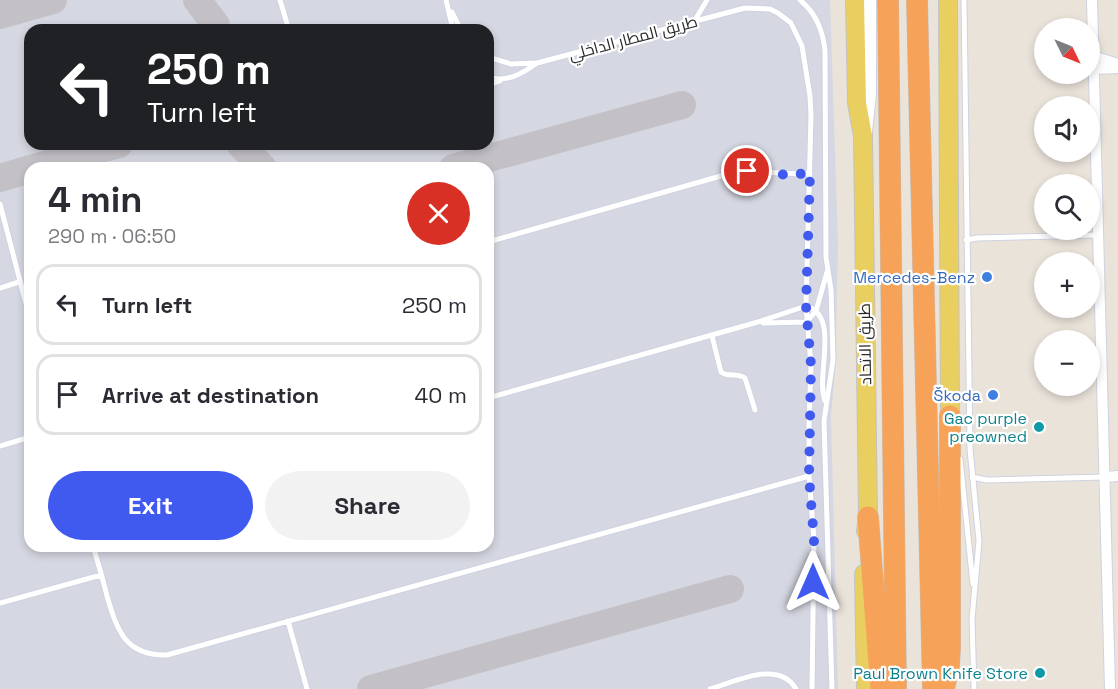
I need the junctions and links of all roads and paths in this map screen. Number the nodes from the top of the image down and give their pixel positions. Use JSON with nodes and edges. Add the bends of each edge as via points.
{"nodes":[{"id":1,"x":280,"y":0,"type":"edge"},
{"id":2,"x":707,"y":0,"type":"edge"},
{"id":3,"x":800,"y":0,"type":"edge"},
{"id":4,"x":855,"y":0,"type":"edge"},
{"id":5,"x":868,"y":0,"type":"edge"},
{"id":6,"x":888,"y":0,"type":"edge"},
{"id":7,"x":917,"y":0,"type":"edge"},
{"id":8,"x":948,"y":0,"type":"edge"},
{"id":9,"x":964,"y":0,"type":"edge"},
{"id":10,"x":1092,"y":0,"type":"edge"},
{"id":11,"x":447,"y":3,"type":"edge"},
{"id":12,"x":1092,"y":18,"type":"edge"},
{"id":13,"x":694,"y":21,"type":"junction"},
{"id":14,"x":287,"y":24,"type":"edge"},
{"id":15,"x":452,"y":24,"type":"edge"},
{"id":16,"x":457,"y":24,"type":"edge"},
{"id":17,"x":1100,"y":57,"type":"edge"},
{"id":18,"x":494,"y":59,"type":"edge"},
{"id":19,"x":537,"y":63,"type":"junction"},
{"id":20,"x":1118,"y":66,"type":"edge"},
{"id":21,"x":1100,"y":68,"type":"edge"},
{"id":22,"x":494,"y":78,"type":"edge"},
{"id":23,"x":507,"y":79,"type":"junction"},
{"id":24,"x":494,"y":83,"type":"edge"},
{"id":25,"x":1093,"y":84,"type":"edge"},
{"id":26,"x":863,"y":136,"type":"junction"},
{"id":27,"x":810,"y":173,"type":"junction"},
{"id":28,"x":1096,"y":174,"type":"edge"},
{"id":29,"x":0,"y":204,"type":"edge"},
{"id":30,"x":1034,"y":237,"type":"edge"},
{"id":31,"x":494,"y":240,"type":"edge"},
{"id":32,"x":966,"y":240,"type":"junction"},
{"id":33,"x":1098,"y":240,"type":"edge"},
{"id":34,"x":827,"y":270,"type":"junction"},
{"id":35,"x":20,"y":282,"type":"junction"},
{"id":36,"x":0,"y":288,"type":"edge"},
{"id":37,"x":24,"y":297,"type":"edge"},
{"id":38,"x":806,"y":306,"type":"junction"},
{"id":39,"x":816,"y":311,"type":"junction"},
{"id":40,"x":758,"y":322,"type":"junction"},
{"id":41,"x":806,"y":322,"type":"junction"},
{"id":42,"x":712,"y":336,"type":"junction"},
{"id":43,"x":494,"y":396,"type":"edge"},
{"id":44,"x":826,"y":402,"type":"junction"},
{"id":45,"x":755,"y":410,"type":"dead end"},
{"id":46,"x":950,"y":416,"type":"junction"},
{"id":47,"x":24,"y":439,"type":"edge"},
{"id":48,"x":957,"y":443,"type":"dead end"},
{"id":49,"x":0,"y":446,"type":"edge"},
{"id":50,"x":959,"y":452,"type":"dead end"},
{"id":51,"x":809,"y":476,"type":"junction"},
{"id":52,"x":1118,"y":476,"type":"edge"},
{"id":53,"x":972,"y":477,"type":"junction"},
{"id":54,"x":1105,"y":477,"type":"junction"},
{"id":55,"x":868,"y":517,"type":"junction"},
{"id":56,"x":95,"y":552,"type":"edge"},
{"id":57,"x":101,"y":574,"type":"junction"},
{"id":58,"x":973,"y":588,"type":"junction"},
{"id":59,"x":0,"y":603,"type":"edge"},
{"id":60,"x":1113,"y":612,"type":"edge"},
{"id":61,"x":288,"y":621,"type":"junction"},
{"id":62,"x":308,"y":689,"type":"edge"},
{"id":63,"x":710,"y":689,"type":"edge"},
{"id":64,"x":796,"y":689,"type":"edge"},
{"id":65,"x":812,"y":689,"type":"edge"},
{"id":66,"x":832,"y":689,"type":"edge"},
{"id":67,"x":866,"y":689,"type":"edge"},
{"id":68,"x":881,"y":689,"type":"edge"},
{"id":69,"x":896,"y":689,"type":"edge"},
{"id":70,"x":933,"y":689,"type":"edge"},
{"id":71,"x":944,"y":689,"type":"edge"},
{"id":72,"x":974,"y":689,"type":"edge"},
{"id":73,"x":1110,"y":689,"type":"edge"}],
"edges":[{"from":1,"to":14,"type":"lane"},
{"from":2,"to":13,"type":"lane"},
{"from":3,"to":34,"type":"lane","via":[[814,15],[824,41]]},
{"from":4,"to":26,"type":"main road","via":[[857,103]]},
{"from":5,"to":26,"type":"main road","name":"طريق الاتحاد","via":[[868,94]]},
{"from":6,"to":69,"type":"highway","name":"طريق الاتحاد"},
{"from":7,"to":70,"type":"highway"},
{"from":8,"to":46,"type":"main road"},
{"from":9,"to":32,"type":"lane"},
{"from":10,"to":12,"type":"street"},
{"from":11,"to":15,"type":"lane"},
{"from":11,"to":16,"type":"lane"},
{"from":13,"to":19,"type":"lane","name":"طريق المطار الداخلي"},
{"from":13,"to":27,"type":"lane","name":"طريق المطار الداخلي","via":[[762,7],[791,23],[802,46],[809,82]]},
{"from":17,"to":20,"type":"street"},
{"from":18,"to":19,"type":"lane","via":[[511,64]]},
{"from":19,"to":23,"type":"lane","name":"طريق المطار الداخلي"},
{"from":20,"to":21,"type":"street"},
{"from":22,"to":23,"type":"lane"},
{"from":23,"to":24,"type":"lane","name":"طريق المطار الداخلي"},
{"from":25,"to":28,"type":"street"},
{"from":26,"to":55,"type":"main road","name":"طريق الاتحاد"},
{"from":27,"to":31,"type":"lane","via":[[735,172]]},
{"from":27,"to":38,"type":"lane","name":"طريق المطار الداخلي"},
{"from":29,"to":35,"type":"lane"},
{"from":30,"to":32,"type":"lane"},
{"from":32,"to":53,"type":"lane"},
{"from":33,"to":54,"type":"street"},
{"from":34,"to":39,"type":"lane"},
{"from":34,"to":44,"type":"lane","via":[[833,360]]},
{"from":35,"to":36,"type":"lane"},
{"from":35,"to":37,"type":"lane"},
{"from":38,"to":39,"type":"lane"},
{"from":38,"to":40,"type":"lane"},
{"from":38,"to":41,"type":"lane","name":"طريق المطار الداخلي"},
{"from":39,"to":41,"type":"lane"},
{"from":39,"to":44,"type":"lane","via":[[826,333],[821,384]]},
{"from":40,"to":41,"type":"lane"},
{"from":40,"to":42,"type":"lane"},
{"from":41,"to":51,"type":"lane","name":"طريق المطار الداخلي","via":[[811,377]]},
{"from":42,"to":43,"type":"lane"},
{"from":42,"to":45,"type":"lane","via":[[720,369],[725,375],[745,378]]},
{"from":44,"to":66,"type":"lane"},
{"from":46,"to":48,"type":"lane"},
{"from":46,"to":71,"type":"highway","via":[[950,648]]},
{"from":47,"to":49,"type":"lane"},
{"from":50,"to":58,"type":"lane"},
{"from":51,"to":61,"type":"lane"},
{"from":51,"to":65,"type":"lane","name":"طريق المطار الداخلي","via":[[814,540]]},
{"from":52,"to":54,"type":"street"},
{"from":53,"to":54,"type":"lane"},
{"from":53,"to":58,"type":"lane","via":[[979,541]]},
{"from":54,"to":60,"type":"street"},
{"from":55,"to":67,"type":"main road","name":"طريق الاتحاد","via":[[864,558]]},
{"from":55,"to":68,"type":"highway"},
{"from":56,"to":57,"type":"lane"},
{"from":57,"to":59,"type":"lane"},
{"from":57,"to":61,"type":"lane","via":[[118,630],[130,645],[147,654],[167,655]]},
{"from":58,"to":72,"type":"lane"},
{"from":60,"to":73,"type":"street"},
{"from":61,"to":62,"type":"lane"},
{"from":63,"to":64,"type":"lane","via":[[770,673],[785,677]]}]}
